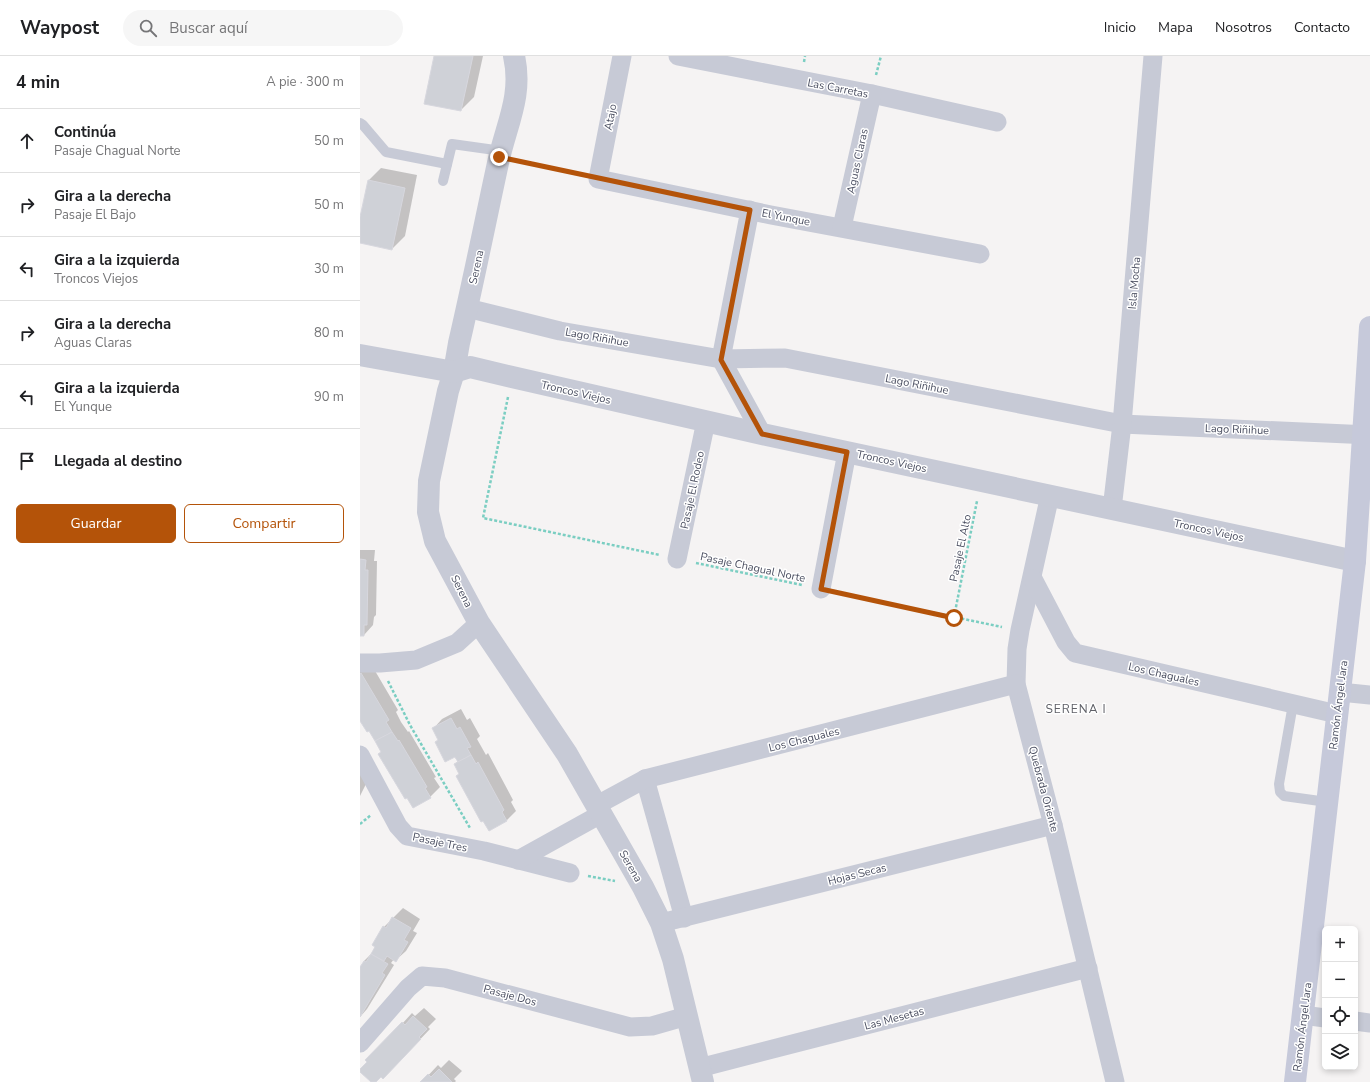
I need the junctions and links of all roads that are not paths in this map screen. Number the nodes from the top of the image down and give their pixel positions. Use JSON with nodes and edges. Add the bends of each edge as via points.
{"nodes":[{"id":1,"x":514,"y":56,"type":"edge"},
{"id":2,"x":622,"y":56,"type":"edge"},
{"id":3,"x":678,"y":56,"type":"edge"},
{"id":4,"x":1153,"y":56,"type":"edge"},
{"id":5,"x":872,"y":94,"type":"junction"},
{"id":6,"x":998,"y":122,"type":"dead end"},
{"id":7,"x":360,"y":123,"type":"edge"},
{"id":8,"x":501,"y":154,"type":"junction"},
{"id":9,"x":447,"y":164,"type":"junction"},
{"id":10,"x":598,"y":179,"type":"joint"},
{"id":11,"x":443,"y":181,"type":"dead end"},
{"id":12,"x":750,"y":210,"type":"junction"},
{"id":13,"x":842,"y":228,"type":"junction"},
{"id":14,"x":980,"y":254,"type":"dead end"},
{"id":15,"x":467,"y":308,"type":"junction"},
{"id":16,"x":1370,"y":327,"type":"edge"},
{"id":17,"x":360,"y":355,"type":"edge"},
{"id":18,"x":721,"y":360,"type":"junction"},
{"id":19,"x":454,"y":372,"type":"junction"},
{"id":20,"x":706,"y":421,"type":"junction"},
{"id":21,"x":1122,"y":424,"type":"junction"},
{"id":22,"x":762,"y":434,"type":"junction"},
{"id":23,"x":1366,"y":435,"type":"edge"},
{"id":24,"x":847,"y":452,"type":"junction"},
{"id":25,"x":1050,"y":495,"type":"junction"},
{"id":26,"x":1112,"y":509,"type":"junction"},
{"id":27,"x":677,"y":559,"type":"road end"},
{"id":28,"x":1355,"y":561,"type":"junction"},
{"id":29,"x":1033,"y":579,"type":"junction"},
{"id":30,"x":821,"y":589,"type":"road end"},
{"id":31,"x":479,"y":623,"type":"junction"},
{"id":32,"x":360,"y":664,"type":"edge"},
{"id":33,"x":1016,"y":684,"type":"junction"},
{"id":34,"x":1340,"y":692,"type":"junction"},
{"id":35,"x":1370,"y":696,"type":"edge"},
{"id":36,"x":1293,"y":704,"type":"junction"},
{"id":37,"x":1337,"y":714,"type":"junction"},
{"id":38,"x":360,"y":755,"type":"edge"},
{"id":39,"x":645,"y":779,"type":"junction"},
{"id":40,"x":1327,"y":802,"type":"junction"},
{"id":41,"x":599,"y":810,"type":"junction"},
{"id":42,"x":1053,"y":825,"type":"junction"},
{"id":43,"x":518,"y":860,"type":"junction"},
{"id":44,"x":570,"y":873,"type":"road end"},
{"id":45,"x":684,"y":918,"type":"junction"},
{"id":46,"x":661,"y":923,"type":"junction"},
{"id":47,"x":1088,"y":968,"type":"junction"},
{"id":48,"x":1303,"y":1015,"type":"junction"},
{"id":49,"x":687,"y":1016,"type":"junction"},
{"id":50,"x":1322,"y":1018,"type":"edge"},
{"id":51,"x":1358,"y":1022,"type":"edge"},
{"id":52,"x":1370,"y":1023,"type":"edge"},
{"id":53,"x":360,"y":1043,"type":"edge"},
{"id":54,"x":701,"y":1075,"type":"edge"},
{"id":55,"x":1115,"y":1082,"type":"edge"},
{"id":56,"x":1296,"y":1082,"type":"edge"}],
"edges":[{"from":1,"to":8,"type":"street","name":"Serena","via":[[517,70],[516,94]]},
{"from":2,"to":10,"type":"street","name":"Atajo"},
{"from":3,"to":5,"type":"street","name":"Las Carretas"},
{"from":4,"to":21,"type":"street","name":"Isla Mocha"},
{"from":5,"to":6,"type":"street","name":"Las Carretas"},
{"from":5,"to":13,"type":"street","name":"Aguas Claras"},
{"from":7,"to":9,"type":"lane","via":[[386,152]]},
{"from":8,"to":9,"type":"lane","via":[[452,144]]},
{"from":8,"to":15,"type":"street","name":"Serena"},
{"from":9,"to":11,"type":"lane"},
{"from":10,"to":12,"type":"street","name":"El Yunque"},
{"from":12,"to":13,"type":"street","name":"El Yunque"},
{"from":12,"to":18,"type":"street"},
{"from":13,"to":14,"type":"street","name":"El Yunque"},
{"from":15,"to":18,"type":"street","name":"Lago Riñihue","via":[[560,331]]},
{"from":15,"to":19,"type":"street","name":"Serena"},
{"from":16,"to":23,"type":"main road","name":"Ramón Ángel Jara"},
{"from":17,"to":19,"type":"street","name":"Troncos Viejos"},
{"from":18,"to":21,"type":"street","name":"Lago Riñihue","via":[[784,358]]},
{"from":18,"to":22,"type":"street"},
{"from":19,"to":20,"type":"street","name":"Troncos Viejos","via":[[470,367]]},
{"from":19,"to":31,"type":"street","name":"Serena","via":[[449,384],[429,481],[428,512],[436,541]]},
{"from":20,"to":22,"type":"street","name":"Troncos Viejos"},
{"from":20,"to":27,"type":"street","name":"Pasaje El Rodeo"},
{"from":21,"to":23,"type":"street","name":"Lago Riñihue"},
{"from":21,"to":26,"type":"street","name":"Isla Mocha"},
{"from":22,"to":24,"type":"street","name":"Troncos Viejos"},
{"from":23,"to":28,"type":"main road","name":"Ramón Ángel Jara"},
{"from":24,"to":25,"type":"street","name":"Troncos Viejos"},
{"from":24,"to":30,"type":"street"},
{"from":25,"to":26,"type":"street","name":"Troncos Viejos"},
{"from":25,"to":29,"type":"street","name":"Quebrada Oriente"},
{"from":26,"to":28,"type":"street","name":"Troncos Viejos"},
{"from":28,"to":34,"type":"main road","name":"Ramón Ángel Jara"},
{"from":29,"to":33,"type":"street","name":"Quebrada Oriente","via":[[1020,630]]},
{"from":29,"to":36,"type":"street","name":"Los Chaguales","via":[[1066,642],[1075,653]]},
{"from":31,"to":32,"type":"street","via":[[457,643],[416,660]]},
{"from":31,"to":41,"type":"street","name":"Serena","via":[[567,754]]},
{"from":33,"to":39,"type":"street","name":"Los Chaguales"},
{"from":33,"to":42,"type":"street","name":"Quebrada Oriente"},
{"from":34,"to":35,"type":"street"},
{"from":34,"to":37,"type":"main road","name":"Ramón Ángel Jara"},
{"from":36,"to":37,"type":"street","name":"Los Chaguales"},
{"from":36,"to":40,"type":"lane","via":[[1279,784],[1280,792],[1284,796]]},
{"from":37,"to":40,"type":"main road","name":"Ramón Ángel Jara"},
{"from":38,"to":43,"type":"street","name":"Pasaje Tres","via":[[398,826],[407,836]]},
{"from":39,"to":41,"type":"street","name":"Los Chaguales"},
{"from":39,"to":45,"type":"street"},
{"from":40,"to":48,"type":"main road","name":"Ramón Ángel Jara"},
{"from":41,"to":43,"type":"street"},
{"from":41,"to":46,"type":"street","name":"Serena"},
{"from":42,"to":45,"type":"street","name":"Hojas Secas"},
{"from":42,"to":47,"type":"street","name":"Quebrada Oriente"},
{"from":43,"to":44,"type":"street","name":"Pasaje Tres"},
{"from":45,"to":46,"type":"street","name":"Hojas Secas"},
{"from":46,"to":49,"type":"street","name":"Serena"},
{"from":47,"to":54,"type":"street","name":"Las Mesetas"},
{"from":47,"to":55,"type":"street","name":"Quebrada Oriente"},
{"from":48,"to":50,"type":"street"},
{"from":48,"to":56,"type":"main road","name":"Ramón Ángel Jara"},
{"from":49,"to":53,"type":"street","name":"Pasaje Dos","via":[[652,1026],[630,1026],[445,978],[422,976],[408,988]]},
{"from":49,"to":54,"type":"street","name":"Serena"},
{"from":51,"to":52,"type":"street"}]}
